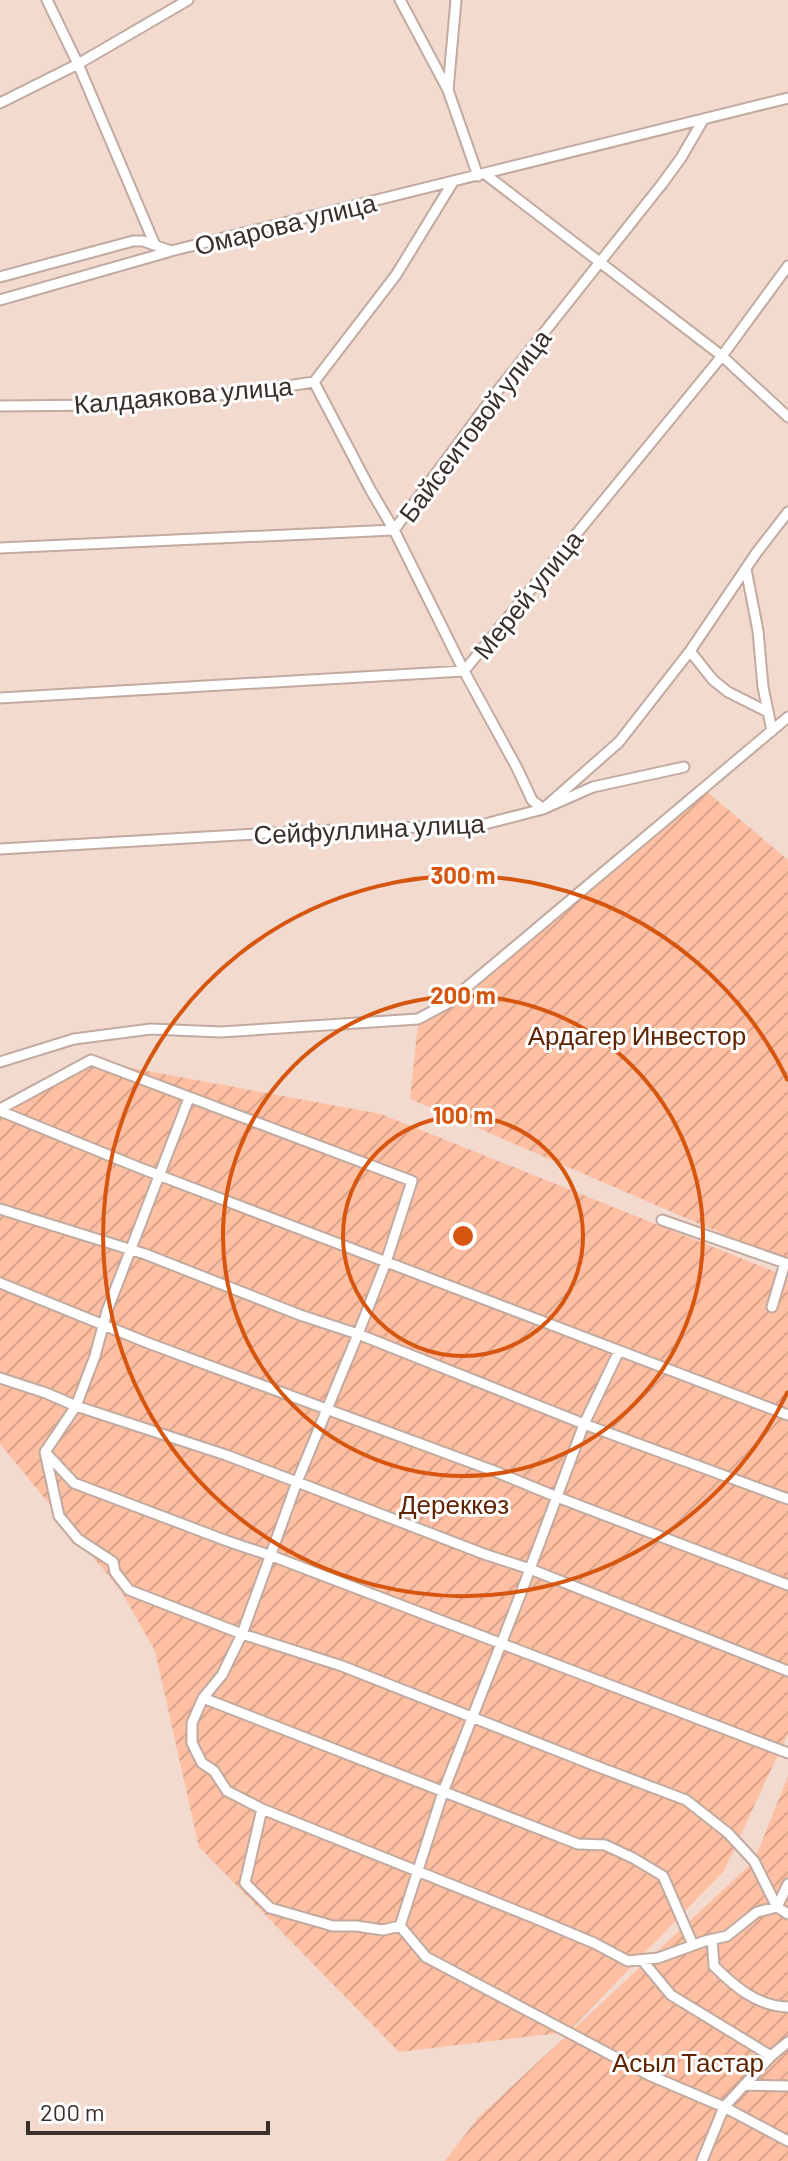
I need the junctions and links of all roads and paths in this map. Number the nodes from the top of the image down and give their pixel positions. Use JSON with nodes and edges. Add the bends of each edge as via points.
{"nodes":[{"id":1,"x":47,"y":0,"type":"edge"},
{"id":2,"x":188,"y":0,"type":"edge"},
{"id":3,"x":400,"y":0,"type":"edge"},
{"id":4,"x":456,"y":0,"type":"edge"},
{"id":5,"x":78,"y":64,"type":"junction"},
{"id":6,"x":448,"y":90,"type":"junction"},
{"id":7,"x":788,"y":98,"type":"edge"},
{"id":8,"x":777,"y":101,"type":"junction"},
{"id":9,"x":0,"y":103,"type":"edge"},
{"id":10,"x":788,"y":105,"type":"edge"},
{"id":11,"x":703,"y":120,"type":"junction"},
{"id":12,"x":482,"y":175,"type":"junction"},
{"id":13,"x":453,"y":182,"type":"junction"},
{"id":14,"x":155,"y":245,"type":"junction"},
{"id":15,"x":171,"y":251,"type":"junction"},
{"id":16,"x":601,"y":261,"type":"junction"},
{"id":17,"x":788,"y":266,"type":"edge"},
{"id":18,"x":0,"y":277,"type":"edge"},
{"id":19,"x":0,"y":300,"type":"edge"},
{"id":20,"x":722,"y":356,"type":"junction"},
{"id":21,"x":314,"y":382,"type":"junction"},
{"id":22,"x":0,"y":406,"type":"edge"},
{"id":23,"x":788,"y":417,"type":"edge"},
{"id":24,"x":788,"y":512,"type":"edge"},
{"id":25,"x":394,"y":530,"type":"junction"},
{"id":26,"x":0,"y":548,"type":"edge"},
{"id":27,"x":746,"y":569,"type":"junction"},
{"id":28,"x":690,"y":651,"type":"junction"},
{"id":29,"x":464,"y":671,"type":"junction"},
{"id":30,"x":0,"y":698,"type":"edge"},
{"id":31,"x":768,"y":712,"type":"junction"},
{"id":32,"x":788,"y":717,"type":"edge"},
{"id":33,"x":772,"y":731,"type":"junction"},
{"id":34,"x":684,"y":767,"type":"dead end"},
{"id":35,"x":543,"y":809,"type":"junction"},
{"id":36,"x":0,"y":849,"type":"edge"},
{"id":37,"x":0,"y":1062,"type":"edge"},
{"id":38,"x":189,"y":1098,"type":"junction"},
{"id":39,"x":0,"y":1110,"type":"edge"},
{"id":40,"x":159,"y":1175,"type":"junction"},
{"id":41,"x":0,"y":1209,"type":"edge"},
{"id":42,"x":662,"y":1220,"type":"dead end"},
{"id":43,"x":131,"y":1250,"type":"junction"},
{"id":44,"x":386,"y":1262,"type":"junction"},
{"id":45,"x":787,"y":1264,"type":"edge"},
{"id":46,"x":0,"y":1283,"type":"edge"},
{"id":47,"x":772,"y":1307,"type":"dead end"},
{"id":48,"x":104,"y":1325,"type":"junction"},
{"id":49,"x":358,"y":1334,"type":"junction"},
{"id":50,"x":619,"y":1351,"type":"junction"},
{"id":51,"x":0,"y":1378,"type":"edge"},
{"id":52,"x":76,"y":1406,"type":"junction"},
{"id":53,"x":328,"y":1409,"type":"junction"},
{"id":54,"x":788,"y":1415,"type":"edge"},
{"id":55,"x":584,"y":1424,"type":"junction"},
{"id":56,"x":45,"y":1452,"type":"junction"},
{"id":57,"x":297,"y":1482,"type":"junction"},
{"id":58,"x":557,"y":1497,"type":"junction"},
{"id":59,"x":788,"y":1499,"type":"edge"},
{"id":60,"x":272,"y":1556,"type":"junction"},
{"id":61,"x":530,"y":1569,"type":"junction"},
{"id":62,"x":788,"y":1585,"type":"edge"},
{"id":63,"x":242,"y":1634,"type":"junction"},
{"id":64,"x":501,"y":1643,"type":"junction"},
{"id":65,"x":788,"y":1671,"type":"edge"},
{"id":66,"x":203,"y":1698,"type":"junction"},
{"id":67,"x":472,"y":1716,"type":"junction"},
{"id":68,"x":788,"y":1753,"type":"edge"},
{"id":69,"x":443,"y":1792,"type":"junction"},
{"id":70,"x":262,"y":1809,"type":"junction"},
{"id":71,"x":417,"y":1870,"type":"junction"},
{"id":72,"x":788,"y":1884,"type":"edge"},
{"id":73,"x":777,"y":1907,"type":"junction"},
{"id":74,"x":788,"y":1914,"type":"edge"},
{"id":75,"x":400,"y":1926,"type":"junction"},
{"id":76,"x":712,"y":1939,"type":"junction"},
{"id":77,"x":693,"y":1945,"type":"junction"},
{"id":78,"x":642,"y":1960,"type":"junction"},
{"id":79,"x":788,"y":2007,"type":"edge"},
{"id":80,"x":788,"y":2042,"type":"edge"},
{"id":81,"x":771,"y":2056,"type":"junction"},
{"id":82,"x":744,"y":2085,"type":"junction"},
{"id":83,"x":788,"y":2086,"type":"edge"},
{"id":84,"x":724,"y":2107,"type":"junction"},
{"id":85,"x":788,"y":2141,"type":"edge"},
{"id":86,"x":702,"y":2161,"type":"edge"}],
"edges":[{"from":1,"to":5,"type":"street"},
{"from":2,"to":5,"type":"street"},
{"from":3,"to":6,"type":"street"},
{"from":4,"to":6,"type":"street"},
{"from":5,"to":9,"type":"street"},
{"from":5,"to":14,"type":"street"},
{"from":6,"to":12,"type":"street"},
{"from":7,"to":8,"type":"street","name":"Омарова улица"},
{"from":8,"to":10,"type":"street"},
{"from":8,"to":11,"type":"street","name":"Омарова улица"},
{"from":11,"to":12,"type":"street","name":"Омарова улица"},
{"from":11,"to":16,"type":"street","name":"Байсеитовой улица","via":[[681,158]]},
{"from":12,"to":13,"type":"street","name":"Омарова улица"},
{"from":12,"to":16,"type":"street"},
{"from":13,"to":15,"type":"street","name":"Омарова улица"},
{"from":13,"to":21,"type":"street","name":"Калдаякова улица","via":[[396,275]]},
{"from":14,"to":15,"type":"street","name":"Омарова улица"},
{"from":14,"to":18,"type":"street","name":"Омарова улица","via":[[133,241]]},
{"from":15,"to":19,"type":"street"},
{"from":16,"to":20,"type":"street"},
{"from":16,"to":25,"type":"street","name":"Байсеитовой улица"},
{"from":17,"to":20,"type":"street","name":"Мерей улица"},
{"from":20,"to":23,"type":"street"},
{"from":20,"to":29,"type":"street","name":"Мерей улица"},
{"from":21,"to":22,"type":"street","name":"Калдаякова улица","via":[[103,405]]},
{"from":21,"to":25,"type":"street"},
{"from":24,"to":27,"type":"street","name":"Сейфуллина улица"},
{"from":25,"to":26,"type":"street","name":"Байсеитовой улица"},
{"from":25,"to":29,"type":"street"},
{"from":27,"to":28,"type":"street","name":"Сейфуллина улица"},
{"from":27,"to":31,"type":"street"},
{"from":28,"to":31,"type":"street","via":[[728,692]]},
{"from":28,"to":35,"type":"street","name":"Сейфуллина улица","via":[[619,742]]},
{"from":29,"to":30,"type":"street","name":"Мерей улица"},
{"from":29,"to":35,"type":"street","via":[[532,800]]},
{"from":31,"to":33,"type":"street"},
{"from":32,"to":33,"type":"street"},
{"from":33,"to":37,"type":"street","via":[[448,1003],[418,1019],[221,1032],[151,1029],[74,1039]]},
{"from":34,"to":35,"type":"street","via":[[593,787]]},
{"from":35,"to":36,"type":"street","name":"Сейфуллина улица","via":[[481,825]]},
{"from":38,"to":39,"type":"street","via":[[91,1060]]},
{"from":38,"to":40,"type":"street"},
{"from":38,"to":44,"type":"street","via":[[412,1181]]},
{"from":39,"to":40,"type":"street"},
{"from":40,"to":43,"type":"street"},
{"from":40,"to":44,"type":"street"},
{"from":41,"to":43,"type":"street"},
{"from":42,"to":45,"type":"street"},
{"from":43,"to":48,"type":"street"},
{"from":43,"to":49,"type":"street"},
{"from":44,"to":49,"type":"street"},
{"from":44,"to":50,"type":"street"},
{"from":45,"to":47,"type":"street"},
{"from":46,"to":48,"type":"street"},
{"from":48,"to":52,"type":"street"},
{"from":48,"to":53,"type":"street"},
{"from":49,"to":53,"type":"street"},
{"from":49,"to":55,"type":"street"},
{"from":50,"to":54,"type":"street"},
{"from":50,"to":55,"type":"street"},
{"from":51,"to":52,"type":"street"},
{"from":52,"to":56,"type":"street"},
{"from":52,"to":57,"type":"street"},
{"from":53,"to":57,"type":"street"},
{"from":53,"to":58,"type":"street"},
{"from":55,"to":58,"type":"street"},
{"from":55,"to":59,"type":"street"},
{"from":56,"to":60,"type":"street","via":[[74,1483]]},
{"from":56,"to":63,"type":"street","via":[[59,1516],[78,1539],[113,1562],[129,1590]]},
{"from":57,"to":60,"type":"street"},
{"from":57,"to":61,"type":"street"},
{"from":58,"to":61,"type":"street"},
{"from":58,"to":62,"type":"street"},
{"from":60,"to":63,"type":"street"},
{"from":60,"to":64,"type":"street"},
{"from":61,"to":64,"type":"street"},
{"from":61,"to":65,"type":"street"},
{"from":63,"to":66,"type":"street","via":[[222,1675]]},
{"from":63,"to":67,"type":"street"},
{"from":64,"to":67,"type":"street"},
{"from":64,"to":68,"type":"street"},
{"from":66,"to":69,"type":"street"},
{"from":66,"to":70,"type":"street","via":[[192,1723],[192,1743],[202,1763],[227,1791]]},
{"from":67,"to":69,"type":"street"},
{"from":67,"to":73,"type":"street","via":[[686,1800],[754,1861]]},
{"from":69,"to":71,"type":"street"},
{"from":69,"to":77,"type":"street","via":[[578,1844],[605,1845],[663,1876]]},
{"from":70,"to":71,"type":"street"},
{"from":70,"to":75,"type":"street","via":[[245,1883],[270,1908],[333,1926]]},
{"from":71,"to":75,"type":"street"},
{"from":71,"to":78,"type":"street","via":[[628,1961]]},
{"from":72,"to":73,"type":"street"},
{"from":73,"to":74,"type":"street"},
{"from":73,"to":76,"type":"street","via":[[757,1912],[727,1936]]},
{"from":75,"to":84,"type":"street","via":[[426,1957],[649,2075]]},
{"from":76,"to":77,"type":"street"},
{"from":76,"to":79,"type":"street","via":[[714,1966],[736,1988],[771,2007]]},
{"from":77,"to":78,"type":"street"},
{"from":78,"to":81,"type":"street","via":[[671,1995]]},
{"from":80,"to":81,"type":"street"},
{"from":81,"to":82,"type":"street"},
{"from":82,"to":83,"type":"street"},
{"from":82,"to":84,"type":"street"},
{"from":84,"to":85,"type":"street"},
{"from":84,"to":86,"type":"street"}]}
